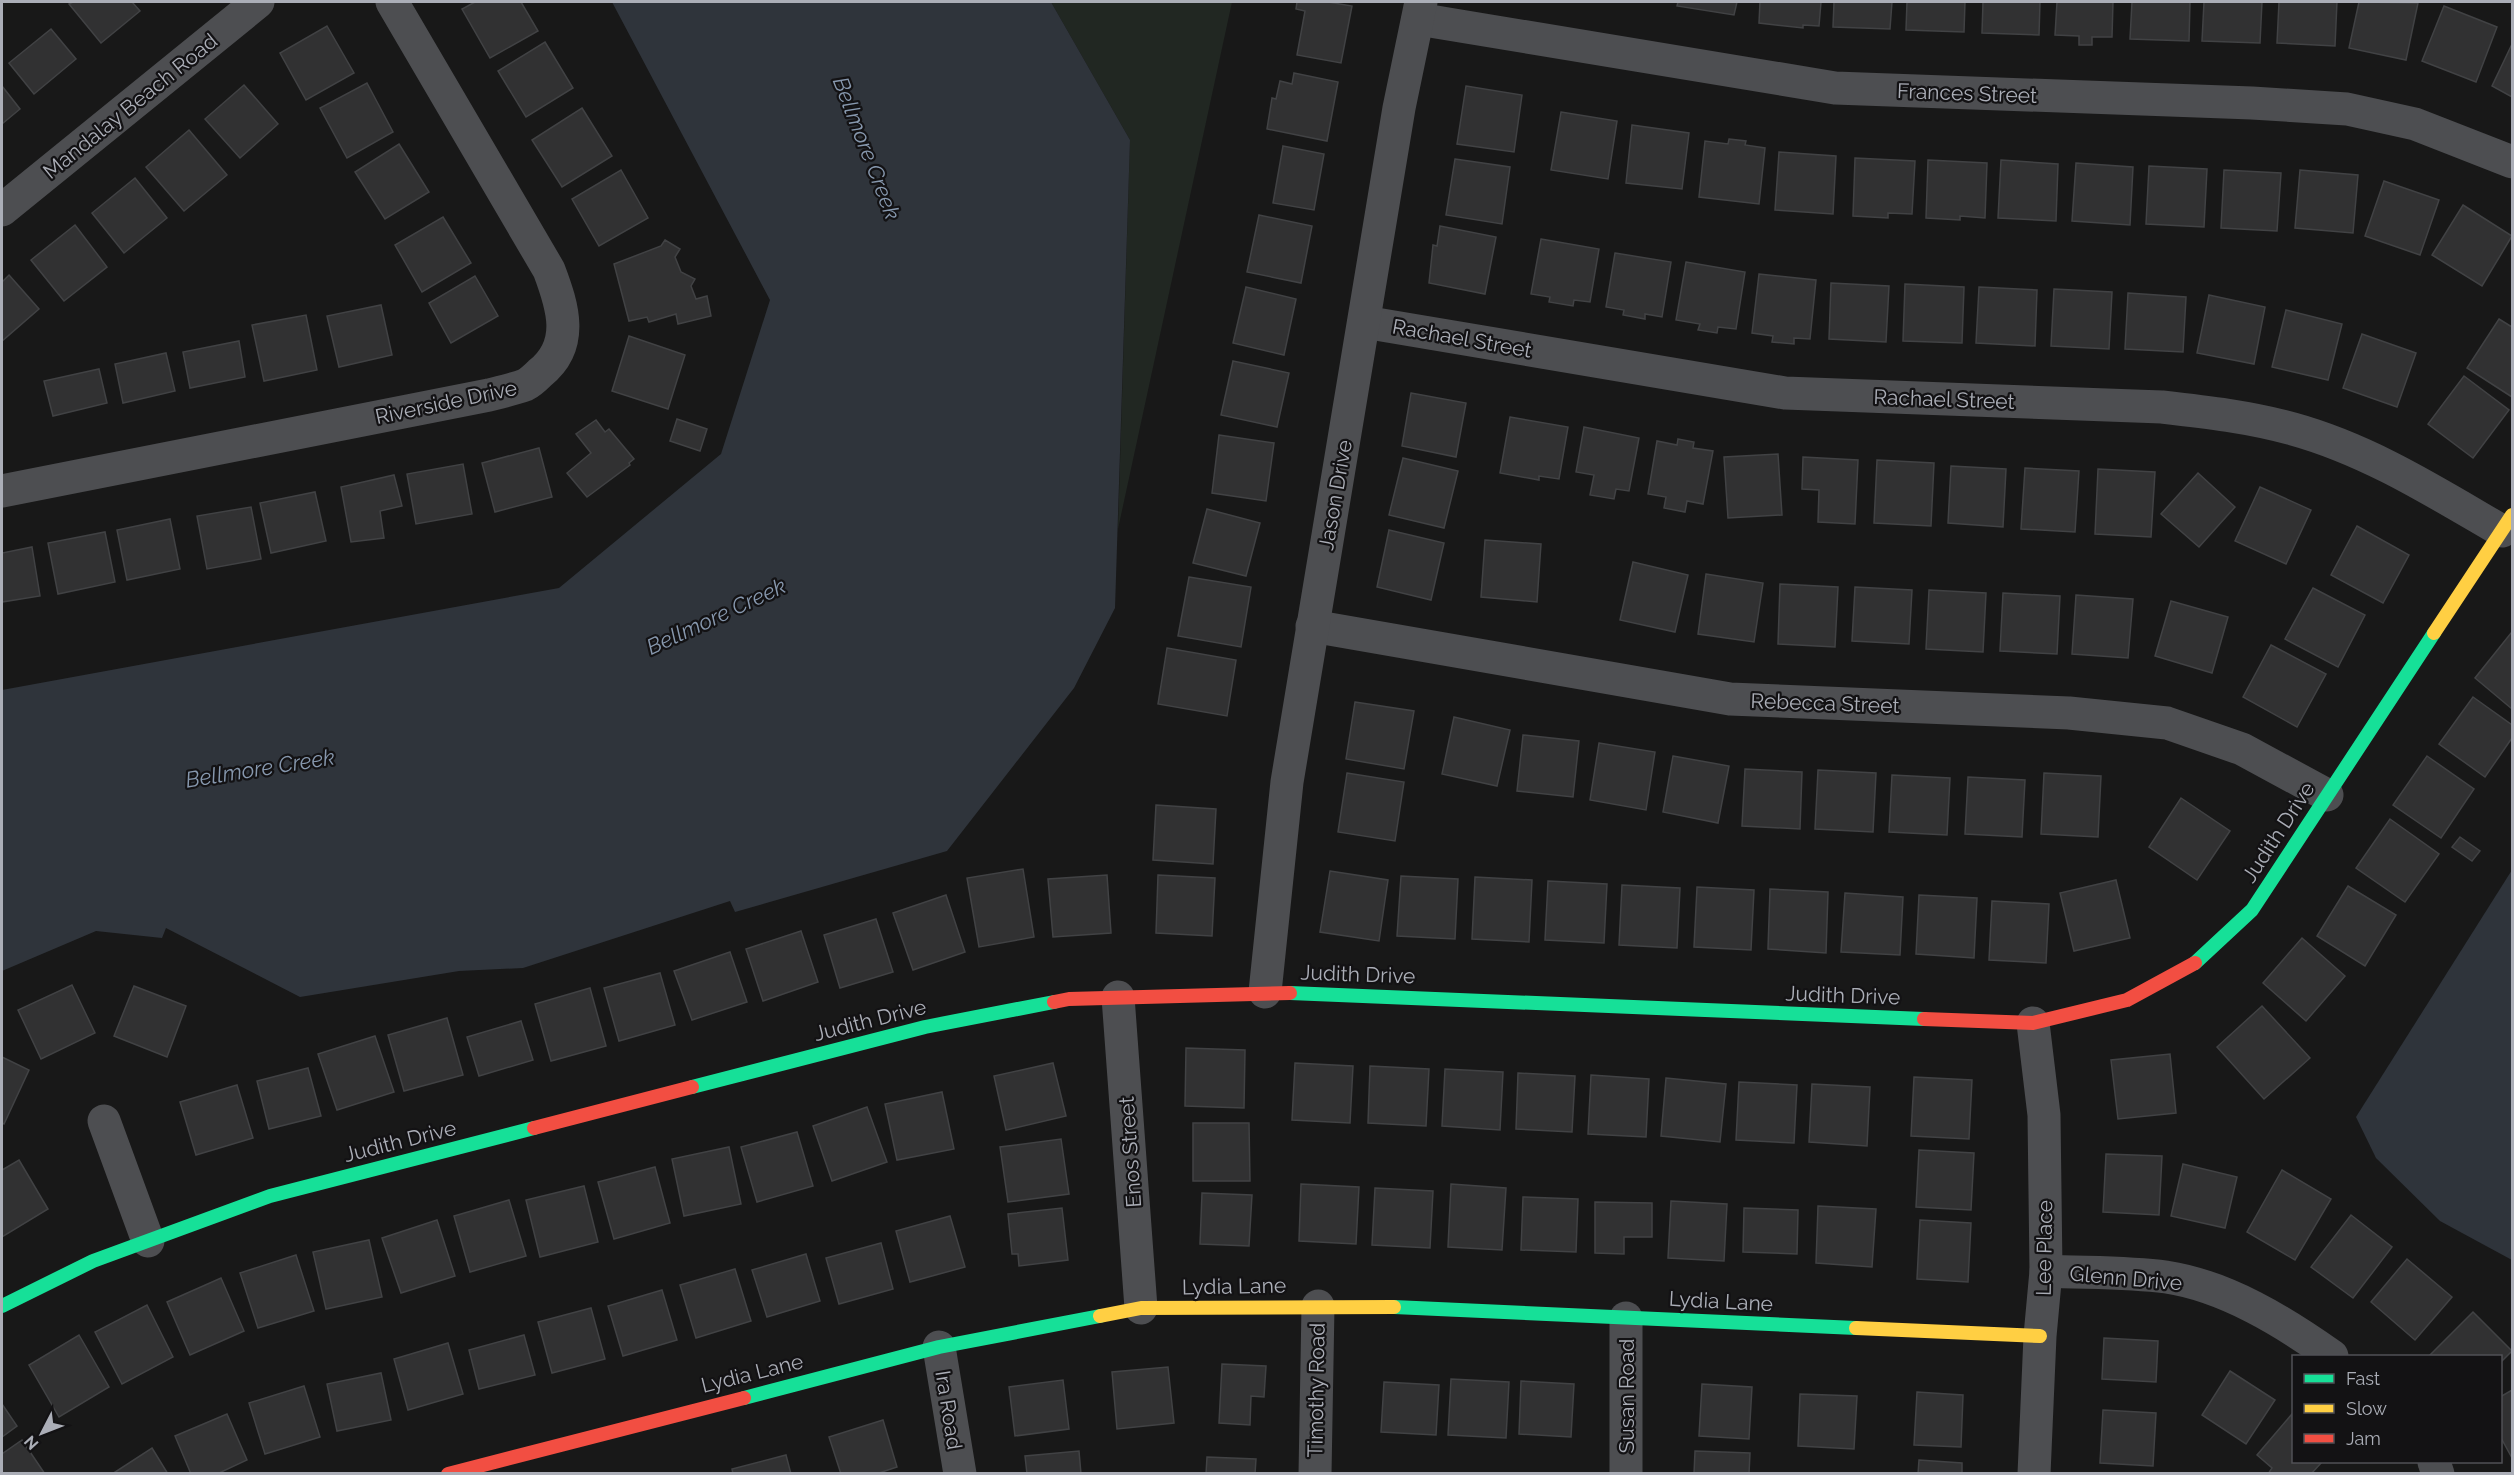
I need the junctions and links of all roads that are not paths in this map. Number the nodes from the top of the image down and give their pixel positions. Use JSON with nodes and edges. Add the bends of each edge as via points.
{"nodes":[{"id":1,"x":258,"y":2,"type":"edge"},
{"id":2,"x":392,"y":2,"type":"edge"},
{"id":3,"x":1419,"y":10,"type":"edge"},
{"id":4,"x":2512,"y":162,"type":"edge"},
{"id":5,"x":2,"y":210,"type":"edge"},
{"id":6,"x":1364,"y":322,"type":"junction"},
{"id":7,"x":2,"y":492,"type":"edge"},
{"id":8,"x":2507,"y":523,"type":"edge"},
{"id":9,"x":1312,"y":626,"type":"junction"},
{"id":10,"x":2327,"y":795,"type":"junction"},
{"id":11,"x":1265,"y":992,"type":"junction"},
{"id":12,"x":1118,"y":997,"type":"junction"},
{"id":13,"x":2033,"y":1023,"type":"junction"},
{"id":14,"x":104,"y":1121,"type":"dead end"},
{"id":15,"x":148,"y":1240,"type":"junction"},
{"id":16,"x":2046,"y":1271,"type":"junction"},
{"id":17,"x":2,"y":1306,"type":"edge"},
{"id":18,"x":1318,"y":1306,"type":"junction"},
{"id":19,"x":1141,"y":1308,"type":"junction"},
{"id":20,"x":1626,"y":1318,"type":"junction"},
{"id":21,"x":2040,"y":1336,"type":"junction"},
{"id":22,"x":939,"y":1347,"type":"junction"},
{"id":23,"x":2330,"y":1355,"type":"edge"},
{"id":24,"x":524,"y":1463,"type":"edge"},
{"id":25,"x":448,"y":1473,"type":"edge"},
{"id":26,"x":960,"y":1473,"type":"edge"},
{"id":27,"x":1315,"y":1473,"type":"edge"},
{"id":28,"x":1626,"y":1473,"type":"edge"},
{"id":29,"x":2034,"y":1473,"type":"edge"}],
"edges":[{"from":1,"to":5,"type":"street","name":"Mandalay Beach Road"},
{"from":2,"to":7,"type":"street","name":"Riverside Drive","via":[[549,270],[563,308],[564,331],[559,352],[550,365],[527,384],[489,395]]},
{"from":3,"to":4,"type":"street","name":"Frances Street","via":[[1835,88],[2347,109],[2415,124]]},
{"from":3,"to":6,"type":"street","name":"Jason Drive"},
{"from":6,"to":8,"type":"street","name":"Rachael Street","via":[[1785,393],[2162,407],[2222,414],[2294,429],[2362,454]]},
{"from":6,"to":9,"type":"street","name":"Jason Drive"},
{"from":8,"to":10,"type":"street","name":"Judith Drive"},
{"from":9,"to":10,"type":"street","name":"Rebecca Street","via":[[1730,699],[2069,713],[2167,723],[2242,749]]},
{"from":9,"to":11,"type":"street","name":"Jason Drive","via":[[1287,782]]},
{"from":10,"to":13,"type":"street","name":"Judith Drive","via":[[2252,910],[2198,961],[2127,1000]]},
{"from":11,"to":12,"type":"street","name":"Judith Drive"},
{"from":11,"to":13,"type":"street","name":"Judith Drive"},
{"from":12,"to":15,"type":"street","name":"Judith Drive","via":[[1034,1004],[925,1027],[270,1196]]},
{"from":12,"to":19,"type":"street","name":"Enos Street"},
{"from":13,"to":16,"type":"street","name":"Lee Place","via":[[2044,1115]]},
{"from":14,"to":15,"type":"street"},
{"from":15,"to":17,"type":"street","name":"Judith Drive","via":[[93,1261]]},
{"from":16,"to":21,"type":"street","name":"Lee Place"},
{"from":16,"to":23,"type":"street","name":"Glenn Drive","via":[[2185,1281],[2239,1301]]},
{"from":18,"to":19,"type":"street","name":"Lydia Lane"},
{"from":18,"to":20,"type":"street","name":"Lydia Lane"},
{"from":18,"to":27,"type":"street","name":"Timothy Road"},
{"from":19,"to":22,"type":"street","name":"Lydia Lane"},
{"from":20,"to":21,"type":"street","name":"Lydia Lane"},
{"from":20,"to":28,"type":"street","name":"Susan Road"},
{"from":21,"to":29,"type":"street","name":"Lee Place"},
{"from":22,"to":24,"type":"street","name":"Lydia Lane"},
{"from":22,"to":26,"type":"street","name":"Ira Road"},
{"from":24,"to":25,"type":"street","name":"Lydia Lane"}]}
